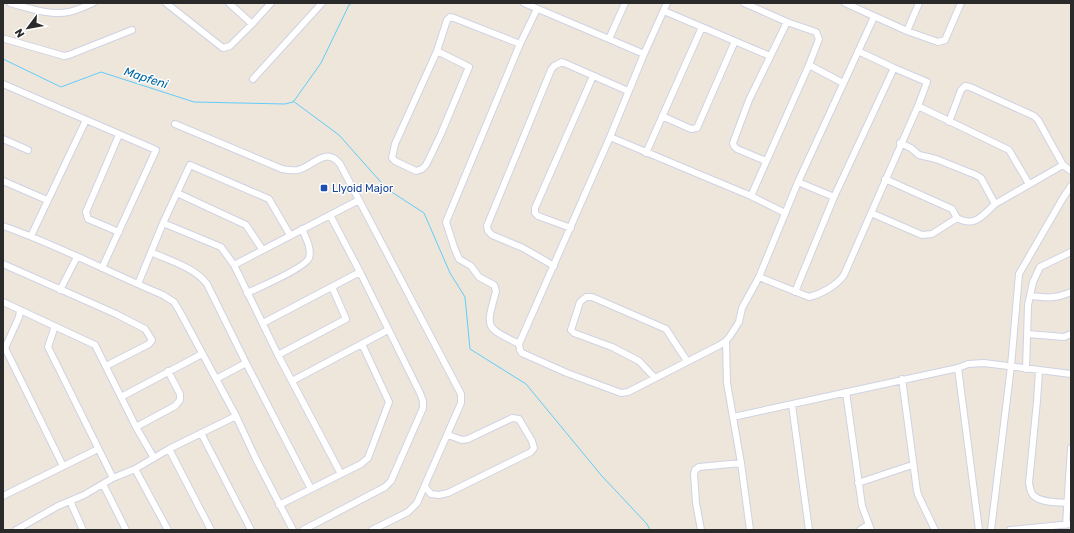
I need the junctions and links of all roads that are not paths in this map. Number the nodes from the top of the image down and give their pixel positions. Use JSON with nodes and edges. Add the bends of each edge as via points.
{"nodes":[{"id":1,"x":10,"y":3,"type":"edge"},
{"id":2,"x":93,"y":3,"type":"edge"},
{"id":3,"x":166,"y":3,"type":"edge"},
{"id":4,"x":229,"y":3,"type":"edge"},
{"id":5,"x":271,"y":3,"type":"edge"},
{"id":6,"x":322,"y":3,"type":"edge"},
{"id":7,"x":524,"y":3,"type":"edge"},
{"id":8,"x":625,"y":3,"type":"edge"},
{"id":9,"x":668,"y":3,"type":"edge"},
{"id":10,"x":744,"y":3,"type":"edge"},
{"id":11,"x":845,"y":3,"type":"edge"},
{"id":12,"x":919,"y":3,"type":"edge"},
{"id":13,"x":961,"y":3,"type":"edge"},
{"id":14,"x":33,"y":6,"type":"edge"},
{"id":15,"x":77,"y":6,"type":"edge"},
{"id":16,"x":537,"y":9,"type":"junction"},
{"id":17,"x":664,"y":11,"type":"junction"},
{"id":18,"x":874,"y":17,"type":"junction"},
{"id":19,"x":787,"y":22,"type":"junction"},
{"id":20,"x":252,"y":24,"type":"junction"},
{"id":21,"x":702,"y":27,"type":"junction"},
{"id":22,"x":132,"y":30,"type":"dead end"},
{"id":23,"x":907,"y":31,"type":"junction"},
{"id":24,"x":5,"y":39,"type":"dead end"},
{"id":25,"x":609,"y":39,"type":"junction"},
{"id":26,"x":735,"y":41,"type":"junction"},
{"id":27,"x":520,"y":44,"type":"junction"},
{"id":28,"x":437,"y":51,"type":"junction"},
{"id":29,"x":858,"y":51,"type":"junction"},
{"id":30,"x":644,"y":54,"type":"junction"},
{"id":31,"x":770,"y":56,"type":"junction"},
{"id":32,"x":809,"y":66,"type":"junction"},
{"id":33,"x":894,"y":68,"type":"junction"},
{"id":34,"x":593,"y":76,"type":"junction"},
{"id":35,"x":253,"y":79,"type":"dead end"},
{"id":36,"x":843,"y":83,"type":"junction"},
{"id":37,"x":3,"y":84,"type":"edge"},
{"id":38,"x":628,"y":91,"type":"junction"},
{"id":39,"x":918,"y":106,"type":"junction"},
{"id":40,"x":662,"y":116,"type":"junction"},
{"id":41,"x":86,"y":120,"type":"junction"},
{"id":42,"x":949,"y":122,"type":"junction"},
{"id":43,"x":175,"y":124,"type":"dead end"},
{"id":44,"x":119,"y":135,"type":"junction"},
{"id":45,"x":610,"y":137,"type":"junction"},
{"id":46,"x":3,"y":139,"type":"edge"},
{"id":47,"x":900,"y":143,"type":"junction"},
{"id":48,"x":28,"y":150,"type":"dead end"},
{"id":49,"x":646,"y":153,"type":"junction"},
{"id":50,"x":766,"y":161,"type":"junction"},
{"id":51,"x":1063,"y":165,"type":"junction"},
{"id":52,"x":1071,"y":171,"type":"edge"},
{"id":53,"x":885,"y":179,"type":"junction"},
{"id":54,"x":3,"y":181,"type":"edge"},
{"id":55,"x":798,"y":182,"type":"junction"},
{"id":56,"x":1029,"y":184,"type":"junction"},
{"id":57,"x":1071,"y":186,"type":"edge"},
{"id":58,"x":177,"y":193,"type":"junction"},
{"id":59,"x":751,"y":196,"type":"junction"},
{"id":60,"x":834,"y":197,"type":"junction"},
{"id":61,"x":48,"y":200,"type":"junction"},
{"id":62,"x":359,"y":200,"type":"junction"},
{"id":63,"x":995,"y":204,"type":"junction"},
{"id":64,"x":785,"y":213,"type":"junction"},
{"id":65,"x":871,"y":213,"type":"junction"},
{"id":66,"x":330,"y":215,"type":"junction"},
{"id":67,"x":957,"y":218,"type":"junction"},
{"id":68,"x":163,"y":223,"type":"junction"},
{"id":69,"x":3,"y":226,"type":"edge"},
{"id":70,"x":571,"y":228,"type":"junction"},
{"id":71,"x":302,"y":229,"type":"junction"},
{"id":72,"x":119,"y":232,"type":"junction"},
{"id":73,"x":290,"y":235,"type":"junction"},
{"id":74,"x":31,"y":236,"type":"junction"},
{"id":75,"x":262,"y":249,"type":"junction"},
{"id":76,"x":151,"y":252,"type":"junction"},
{"id":77,"x":1071,"y":252,"type":"edge"},
{"id":78,"x":76,"y":257,"type":"junction"},
{"id":79,"x":3,"y":264,"type":"edge"},
{"id":80,"x":234,"y":265,"type":"junction"},
{"id":81,"x":554,"y":266,"type":"junction"},
{"id":82,"x":102,"y":268,"type":"junction"},
{"id":83,"x":360,"y":272,"type":"junction"},
{"id":84,"x":759,"y":277,"type":"junction"},
{"id":85,"x":138,"y":284,"type":"junction"},
{"id":86,"x":332,"y":287,"type":"junction"},
{"id":87,"x":60,"y":290,"type":"junction"},
{"id":88,"x":795,"y":292,"type":"junction"},
{"id":89,"x":1071,"y":292,"type":"edge"},
{"id":90,"x":247,"y":293,"type":"junction"},
{"id":91,"x":1030,"y":296,"type":"junction"},
{"id":92,"x":3,"y":302,"type":"edge"},
{"id":93,"x":20,"y":311,"type":"junction"},
{"id":94,"x":263,"y":323,"type":"junction"},
{"id":95,"x":55,"y":326,"type":"junction"},
{"id":96,"x":388,"y":330,"type":"junction"},
{"id":97,"x":1028,"y":334,"type":"junction"},
{"id":98,"x":1071,"y":334,"type":"edge"},
{"id":99,"x":726,"y":341,"type":"junction"},
{"id":100,"x":362,"y":344,"type":"junction"},
{"id":101,"x":519,"y":344,"type":"junction"},
{"id":102,"x":202,"y":354,"type":"junction"},
{"id":103,"x":278,"y":355,"type":"junction"},
{"id":104,"x":687,"y":361,"type":"junction"},
{"id":105,"x":246,"y":363,"type":"junction"},
{"id":106,"x":106,"y":366,"type":"junction"},
{"id":107,"x":1011,"y":366,"type":"junction"},
{"id":108,"x":958,"y":368,"type":"junction"},
{"id":109,"x":1026,"y":369,"type":"junction"},
{"id":110,"x":168,"y":371,"type":"junction"},
{"id":111,"x":1039,"y":371,"type":"junction"},
{"id":112,"x":1071,"y":374,"type":"edge"},
{"id":113,"x":655,"y":378,"type":"junction"},
{"id":114,"x":216,"y":379,"type":"junction"},
{"id":115,"x":902,"y":379,"type":"junction"},
{"id":116,"x":292,"y":381,"type":"junction"},
{"id":117,"x":846,"y":392,"type":"junction"},
{"id":118,"x":121,"y":397,"type":"junction"},
{"id":119,"x":792,"y":404,"type":"junction"},
{"id":120,"x":236,"y":416,"type":"junction"},
{"id":121,"x":733,"y":417,"type":"junction"},
{"id":122,"x":136,"y":427,"type":"junction"},
{"id":123,"x":201,"y":433,"type":"junction"},
{"id":124,"x":448,"y":435,"type":"junction"},
{"id":125,"x":1071,"y":448,"type":"edge"},
{"id":126,"x":98,"y":449,"type":"junction"},
{"id":127,"x":169,"y":449,"type":"junction"},
{"id":128,"x":154,"y":458,"type":"junction"},
{"id":129,"x":741,"y":463,"type":"junction"},
{"id":130,"x":912,"y":465,"type":"junction"},
{"id":131,"x":62,"y":466,"type":"junction"},
{"id":132,"x":135,"y":469,"type":"junction"},
{"id":133,"x":341,"y":474,"type":"junction"},
{"id":134,"x":114,"y":478,"type":"junction"},
{"id":135,"x":103,"y":484,"type":"junction"},
{"id":136,"x":858,"y":484,"type":"junction"},
{"id":137,"x":425,"y":487,"type":"junction"},
{"id":138,"x":311,"y":489,"type":"junction"},
{"id":139,"x":3,"y":496,"type":"edge"},
{"id":140,"x":70,"y":501,"type":"junction"},
{"id":141,"x":1068,"y":503,"type":"junction"},
{"id":142,"x":279,"y":505,"type":"junction"},
{"id":143,"x":1069,"y":524,"type":"edge"},
{"id":144,"x":869,"y":527,"type":"edge"},
{"id":145,"x":16,"y":530,"type":"edge"},
{"id":146,"x":83,"y":530,"type":"edge"},
{"id":147,"x":126,"y":530,"type":"edge"},
{"id":148,"x":168,"y":530,"type":"edge"},
{"id":149,"x":211,"y":530,"type":"edge"},
{"id":150,"x":251,"y":530,"type":"edge"},
{"id":151,"x":293,"y":530,"type":"edge"},
{"id":152,"x":303,"y":530,"type":"edge"},
{"id":153,"x":372,"y":530,"type":"edge"},
{"id":154,"x":701,"y":530,"type":"edge"},
{"id":155,"x":750,"y":530,"type":"edge"},
{"id":156,"x":808,"y":530,"type":"edge"},
{"id":157,"x":860,"y":530,"type":"edge"},
{"id":158,"x":935,"y":530,"type":"edge"},
{"id":159,"x":979,"y":530,"type":"edge"},
{"id":160,"x":991,"y":530,"type":"edge"},
{"id":161,"x":1011,"y":530,"type":"edge"}],
"edges":[{"from":1,"to":14,"type":"street"},
{"from":2,"to":15,"type":"street"},
{"from":3,"to":20,"type":"street","via":[[223,48],[230,46]]},
{"from":4,"to":20,"type":"street"},
{"from":5,"to":20,"type":"street"},
{"from":6,"to":35,"type":"street"},
{"from":7,"to":16,"type":"street"},
{"from":8,"to":25,"type":"street"},
{"from":9,"to":17,"type":"street"},
{"from":10,"to":19,"type":"street"},
{"from":11,"to":18,"type":"street"},
{"from":12,"to":23,"type":"street"},
{"from":13,"to":23,"type":"street","via":[[945,40],[938,42]]},
{"from":14,"to":15,"type":"street","via":[[50,13],[62,13]]},
{"from":16,"to":25,"type":"street"},
{"from":16,"to":27,"type":"street"},
{"from":17,"to":21,"type":"street"},
{"from":17,"to":30,"type":"street"},
{"from":18,"to":23,"type":"street"},
{"from":18,"to":29,"type":"street"},
{"from":19,"to":31,"type":"street"},
{"from":19,"to":32,"type":"street","via":[[818,35],[819,39]]},
{"from":21,"to":26,"type":"street"},
{"from":21,"to":40,"type":"street"},
{"from":22,"to":24,"type":"street","via":[[69,56]]},
{"from":25,"to":30,"type":"street"},
{"from":26,"to":31,"type":"street"},
{"from":26,"to":40,"type":"street","via":[[697,128],[691,129]]},
{"from":27,"to":28,"type":"street","via":[[450,18],[445,24]]},
{"from":27,"to":101,"type":"street","via":[[446,222],[459,258],[471,266],[479,277],[496,288],[489,322],[491,326],[495,332]]},
{"from":28,"to":28,"type":"street","via":[[393,152],[392,158],[416,171],[426,165],[468,67]]},
{"from":29,"to":33,"type":"street"},
{"from":29,"to":36,"type":"street"},
{"from":30,"to":38,"type":"street"},
{"from":31,"to":50,"type":"street","via":[[749,100],[733,143],[737,149]]},
{"from":32,"to":36,"type":"street"},
{"from":32,"to":50,"type":"street"},
{"from":33,"to":39,"type":"street","via":[[927,82]]},
{"from":33,"to":60,"type":"street"},
{"from":34,"to":38,"type":"street"},
{"from":34,"to":70,"type":"street","via":[[535,208],[538,216]]},
{"from":34,"to":81,"type":"street","via":[[562,62],[554,66],[487,226],[492,236],[523,248]]},
{"from":36,"to":55,"type":"street"},
{"from":37,"to":41,"type":"street"},
{"from":38,"to":45,"type":"street"},
{"from":39,"to":42,"type":"street"},
{"from":39,"to":47,"type":"street"},
{"from":40,"to":49,"type":"street"},
{"from":41,"to":44,"type":"street"},
{"from":41,"to":61,"type":"street"},
{"from":42,"to":51,"type":"street","via":[[962,90],[965,86],[970,87],[1034,116]]},
{"from":42,"to":56,"type":"street","via":[[1009,150]]},
{"from":43,"to":62,"type":"street","via":[[282,169],[298,170],[326,156],[332,156],[340,164]]},
{"from":44,"to":72,"type":"street","via":[[86,212],[88,219]]},
{"from":44,"to":72,"type":"street","via":[[156,150]]},
{"from":45,"to":49,"type":"street"},
{"from":45,"to":70,"type":"street"},
{"from":46,"to":48,"type":"street"},
{"from":47,"to":53,"type":"street"},
{"from":47,"to":63,"type":"street","via":[[919,155],[936,159],[981,178]]},
{"from":49,"to":59,"type":"street"},
{"from":50,"to":59,"type":"street"},
{"from":51,"to":52,"type":"street"},
{"from":51,"to":56,"type":"street"},
{"from":53,"to":65,"type":"street"},
{"from":53,"to":67,"type":"street","via":[[952,209]]},
{"from":54,"to":61,"type":"street"},
{"from":55,"to":60,"type":"street"},
{"from":55,"to":64,"type":"street"},
{"from":56,"to":63,"type":"street"},
{"from":57,"to":107,"type":"street","via":[[1019,274]]},
{"from":58,"to":68,"type":"street"},
{"from":58,"to":73,"type":"street","via":[[190,165],[269,199]]},
{"from":58,"to":75,"type":"street","via":[[246,224]]},
{"from":59,"to":64,"type":"street"},
{"from":60,"to":88,"type":"street"},
{"from":61,"to":74,"type":"street"},
{"from":62,"to":66,"type":"street"},
{"from":62,"to":124,"type":"street","via":[[460,394],[461,403]]},
{"from":63,"to":67,"type":"street","via":[[978,220],[967,222]]},
{"from":64,"to":84,"type":"street"},
{"from":65,"to":67,"type":"street","via":[[922,235],[932,234]]},
{"from":65,"to":88,"type":"street","via":[[844,275],[838,283],[809,297]]},
{"from":66,"to":71,"type":"street"},
{"from":66,"to":83,"type":"street"},
{"from":68,"to":76,"type":"street"},
{"from":68,"to":80,"type":"street","via":[[221,247]]},
{"from":69,"to":74,"type":"street"},
{"from":70,"to":81,"type":"street"},
{"from":71,"to":73,"type":"street"},
{"from":71,"to":90,"type":"street","via":[[310,252],[308,261],[299,268]]},
{"from":72,"to":82,"type":"street"},
{"from":73,"to":75,"type":"street"},
{"from":74,"to":78,"type":"street"},
{"from":75,"to":80,"type":"street"},
{"from":76,"to":85,"type":"street"},
{"from":76,"to":105,"type":"street","via":[[202,277]]},
{"from":77,"to":91,"type":"street","via":[[1040,267]]},
{"from":78,"to":82,"type":"street"},
{"from":78,"to":87,"type":"street"},
{"from":79,"to":87,"type":"street"},
{"from":80,"to":90,"type":"street"},
{"from":81,"to":101,"type":"street"},
{"from":82,"to":85,"type":"street"},
{"from":83,"to":86,"type":"street"},
{"from":83,"to":96,"type":"street"},
{"from":84,"to":88,"type":"street"},
{"from":84,"to":99,"type":"street","via":[[742,308],[739,322]]},
{"from":85,"to":102,"type":"street","via":[[174,302]]},
{"from":86,"to":94,"type":"street"},
{"from":86,"to":103,"type":"street","via":[[346,318]]},
{"from":87,"to":106,"type":"street","via":[[116,314],[148,332],[152,340],[149,344]]},
{"from":89,"to":91,"type":"street","via":[[1058,298]]},
{"from":90,"to":94,"type":"street"},
{"from":91,"to":97,"type":"street"},
{"from":92,"to":93,"type":"street"},
{"from":93,"to":95,"type":"street"},
{"from":93,"to":131,"type":"street","via":[[5,348]]},
{"from":94,"to":103,"type":"street"},
{"from":95,"to":106,"type":"street","via":[[95,345]]},
{"from":95,"to":126,"type":"street","via":[[48,347]]},
{"from":96,"to":100,"type":"street"},
{"from":96,"to":152,"type":"street","via":[[420,393],[423,402],[421,414],[391,481],[385,487]]},
{"from":97,"to":98,"type":"street","via":[[1064,337]]},
{"from":97,"to":109,"type":"street"},
{"from":99,"to":104,"type":"street"},
{"from":99,"to":121,"type":"street","via":[[727,383]]},
{"from":100,"to":116,"type":"street"},
{"from":100,"to":133,"type":"street","via":[[389,402],[368,458],[362,464]]},
{"from":101,"to":113,"type":"street","via":[[522,353],[621,393]]},
{"from":102,"to":110,"type":"street"},
{"from":102,"to":114,"type":"street"},
{"from":103,"to":116,"type":"street"},
{"from":104,"to":113,"type":"street"},
{"from":104,"to":113,"type":"street","via":[[666,329],[592,297],[583,299],[571,330],[639,361]]},
{"from":105,"to":114,"type":"street"},
{"from":105,"to":138,"type":"street"},
{"from":106,"to":118,"type":"street"},
{"from":107,"to":108,"type":"street","via":[[984,363],[968,364]]},
{"from":107,"to":109,"type":"street"},
{"from":107,"to":160,"type":"street"},
{"from":108,"to":115,"type":"street"},
{"from":108,"to":159,"type":"street"},
{"from":109,"to":111,"type":"street"},
{"from":110,"to":118,"type":"street"},
{"from":110,"to":122,"type":"street","via":[[180,394],[180,400],[176,406]]},
{"from":111,"to":112,"type":"street"},
{"from":111,"to":141,"type":"street","via":[[1029,483],[1034,496],[1039,500]]},
{"from":114,"to":120,"type":"street"},
{"from":115,"to":117,"type":"street"},
{"from":115,"to":130,"type":"street"},
{"from":116,"to":133,"type":"street"},
{"from":117,"to":119,"type":"street"},
{"from":117,"to":136,"type":"street"},
{"from":118,"to":122,"type":"street"},
{"from":119,"to":121,"type":"street"},
{"from":119,"to":156,"type":"street"},
{"from":120,"to":123,"type":"street"},
{"from":120,"to":142,"type":"street"},
{"from":121,"to":129,"type":"street"},
{"from":122,"to":128,"type":"street"},
{"from":123,"to":127,"type":"street"},
{"from":123,"to":150,"type":"street"},
{"from":124,"to":137,"type":"street"},
{"from":124,"to":137,"type":"street","via":[[468,439],[515,417],[529,435],[534,448],[531,452],[448,493],[431,494]]},
{"from":125,"to":141,"type":"street"},
{"from":126,"to":131,"type":"street"},
{"from":126,"to":134,"type":"street"},
{"from":127,"to":128,"type":"street"},
{"from":127,"to":149,"type":"street"},
{"from":128,"to":132,"type":"street"},
{"from":129,"to":154,"type":"street","via":[[695,470],[696,503]]},
{"from":129,"to":155,"type":"street"},
{"from":130,"to":136,"type":"street"},
{"from":130,"to":158,"type":"street","via":[[918,497]]},
{"from":131,"to":139,"type":"street"},
{"from":132,"to":134,"type":"street"},
{"from":132,"to":148,"type":"street"},
{"from":133,"to":138,"type":"street"},
{"from":134,"to":135,"type":"street"},
{"from":135,"to":140,"type":"street"},
{"from":135,"to":147,"type":"street"},
{"from":136,"to":144,"type":"street"},
{"from":137,"to":153,"type":"street","via":[[414,508]]},
{"from":138,"to":142,"type":"street"},
{"from":140,"to":145,"type":"street"},
{"from":140,"to":146,"type":"street"},
{"from":141,"to":143,"type":"street"},
{"from":142,"to":151,"type":"street"},
{"from":143,"to":161,"type":"street"},
{"from":144,"to":157,"type":"street"}]}
